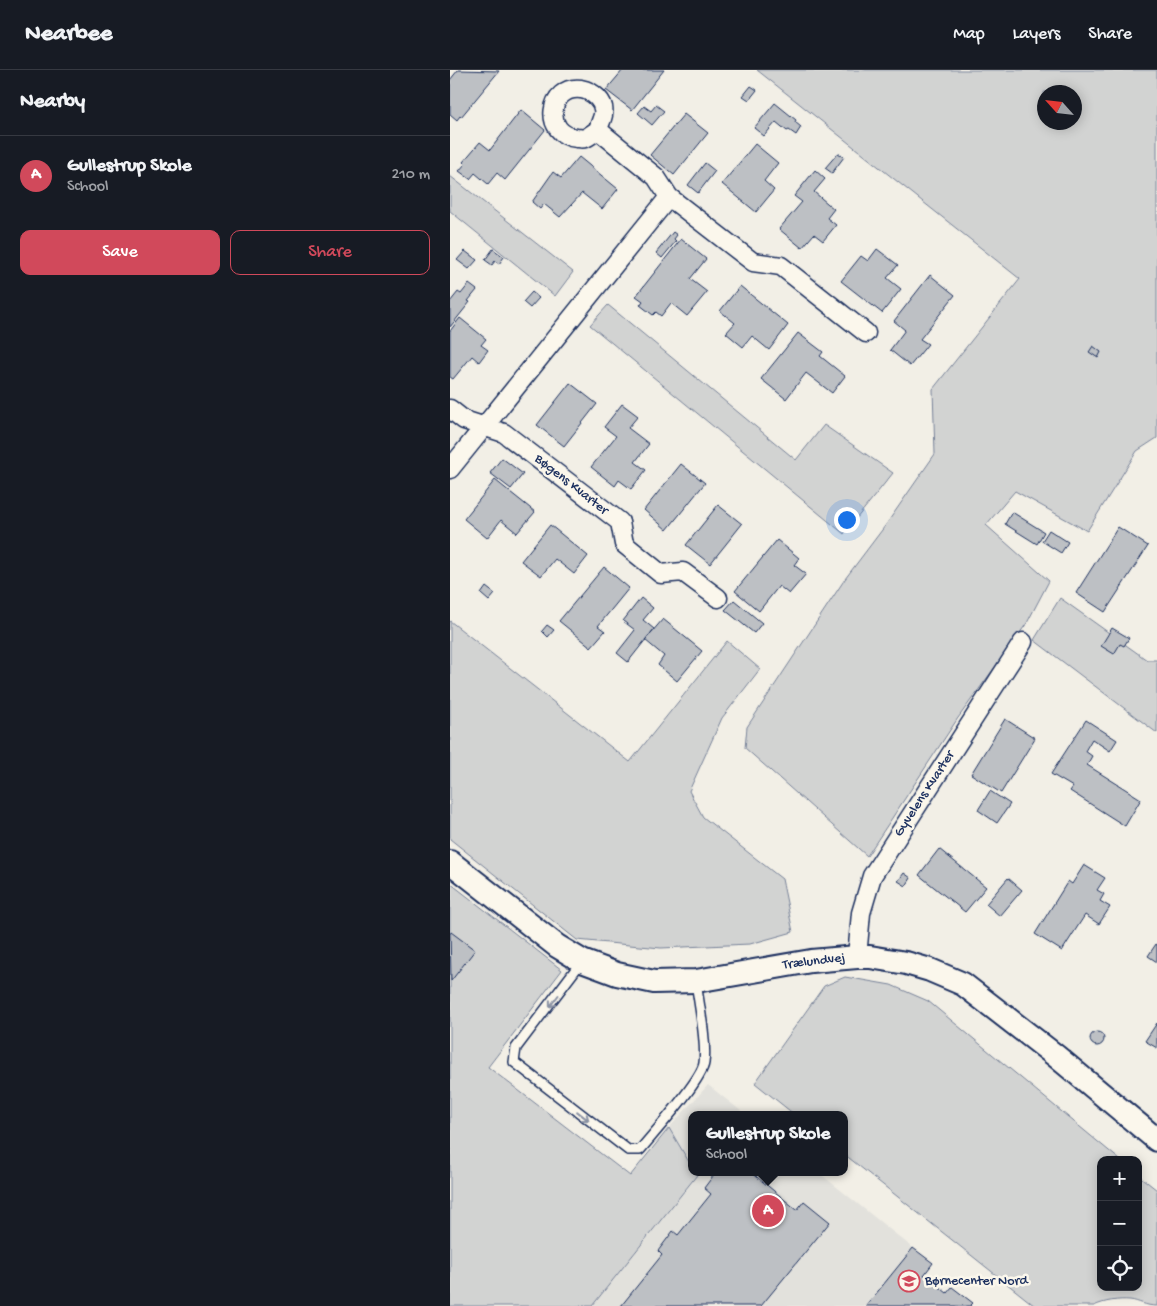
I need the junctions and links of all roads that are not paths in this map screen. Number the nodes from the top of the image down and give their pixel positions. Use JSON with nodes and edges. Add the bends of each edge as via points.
{"nodes":[{"id":1,"x":598,"y":130,"type":"dead end"},
{"id":2,"x":669,"y":197,"type":"junction"},
{"id":3,"x":866,"y":333,"type":"dead end"},
{"id":4,"x":450,"y":409,"type":"edge"},
{"id":5,"x":484,"y":426,"type":"junction"},
{"id":6,"x":450,"y":469,"type":"edge"},
{"id":7,"x":718,"y":598,"type":"dead end"},
{"id":8,"x":1022,"y":642,"type":"dead end"},
{"id":9,"x":450,"y":862,"type":"edge"},
{"id":10,"x":857,"y":957,"type":"junction"},
{"id":11,"x":582,"y":961,"type":"junction"},
{"id":12,"x":696,"y":981,"type":"junction"},
{"id":13,"x":1157,"y":1140,"type":"edge"}],
"edges":[{"from":1,"to":2,"type":"street","via":[[656,177]]},
{"from":2,"to":3,"type":"street","via":[[753,262],[781,266]]},
{"from":2,"to":5,"type":"street"},
{"from":4,"to":5,"type":"street","name":"Bøgens Kvarter","via":[[464,420]]},
{"from":5,"to":6,"type":"street"},
{"from":5,"to":7,"type":"street","name":"Bøgens Kvarter","via":[[504,432],[620,522],[624,544],[662,574],[683,572]]},
{"from":8,"to":10,"type":"street","name":"Gyvelens Kvarter","via":[[872,876],[861,913]]},
{"from":9,"to":11,"type":"street","name":"Trælundvej","via":[[557,946]]},
{"from":10,"to":12,"type":"street","name":"Trælundvej","via":[[811,961]]},
{"from":10,"to":13,"type":"street","name":"Trælundvej","via":[[906,963],[963,984]]},
{"from":11,"to":12,"type":"street","name":"Trælundvej","via":[[617,974],[654,982]]},
{"from":11,"to":12,"type":"lane","one_way":true,"via":[[516,1048],[514,1062],[628,1150],[640,1150],[692,1086],[704,1065]]}]}
